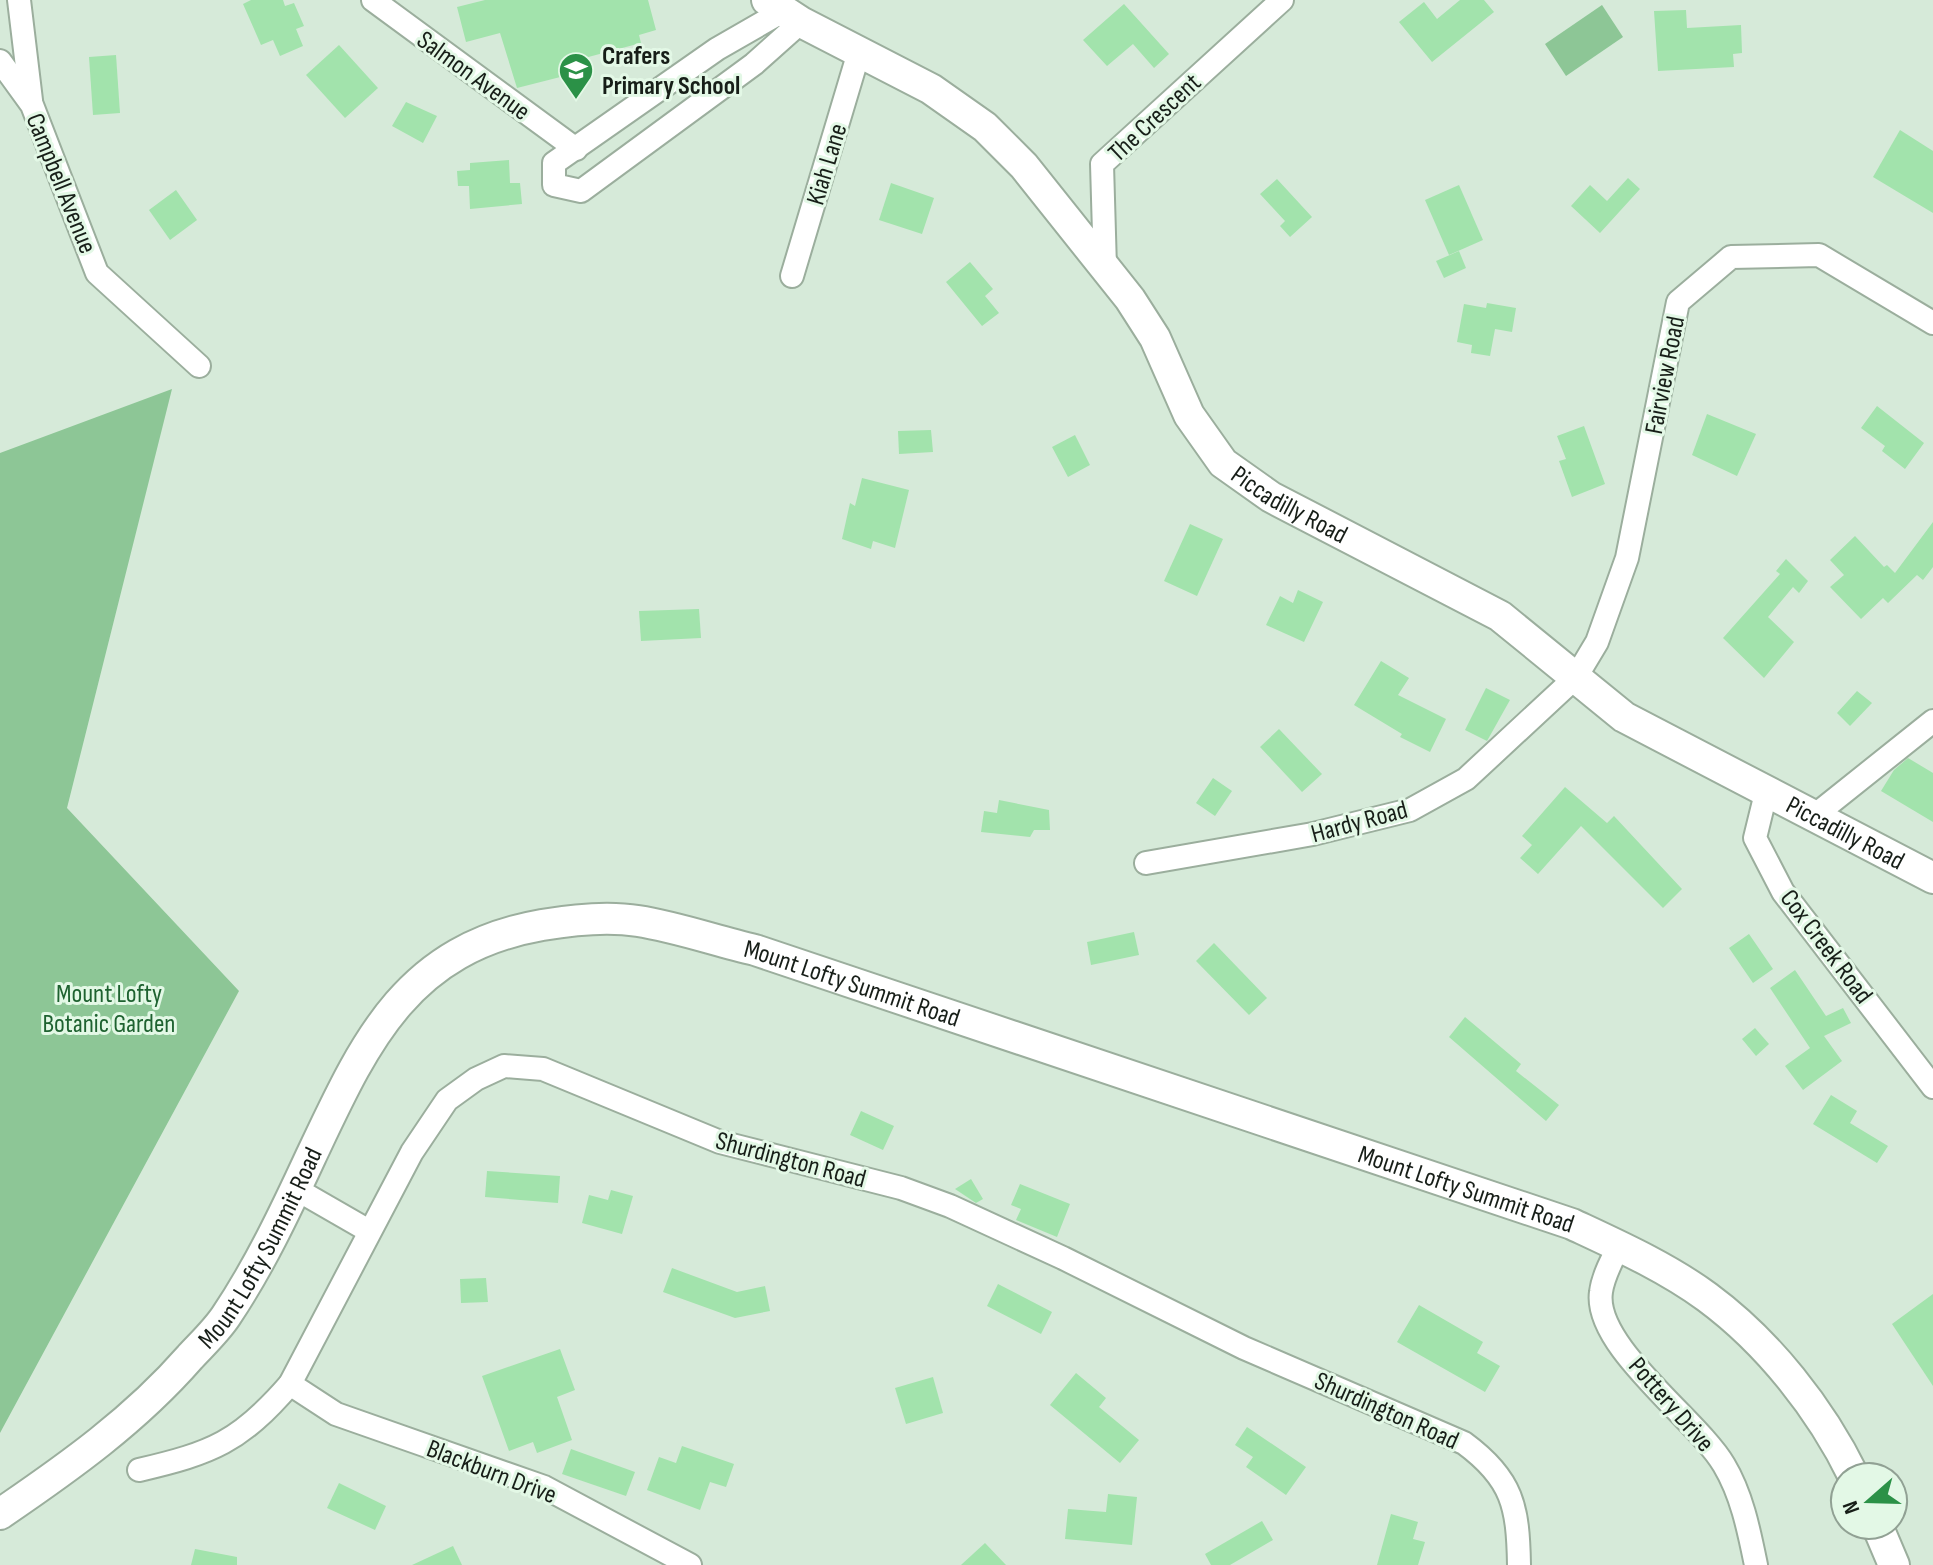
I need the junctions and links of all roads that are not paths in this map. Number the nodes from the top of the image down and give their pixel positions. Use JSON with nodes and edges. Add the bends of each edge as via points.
{"nodes":[{"id":1,"x":19,"y":0,"type":"edge"},
{"id":2,"x":373,"y":0,"type":"edge"},
{"id":3,"x":1282,"y":0,"type":"edge"},
{"id":4,"x":784,"y":11,"type":"edge"},
{"id":5,"x":859,"y":52,"type":"junction"},
{"id":6,"x":0,"y":61,"type":"edge"},
{"id":7,"x":32,"y":105,"type":"junction"},
{"id":8,"x":576,"y":149,"type":"junction"},
{"id":9,"x":1105,"y":268,"type":"junction"},
{"id":10,"x":792,"y":276,"type":"dead end"},
{"id":11,"x":1933,"y":323,"type":"edge"},
{"id":12,"x":199,"y":366,"type":"dead end"},
{"id":13,"x":1576,"y":677,"type":"junction"},
{"id":14,"x":1933,"y":721,"type":"edge"},
{"id":15,"x":1766,"y":793,"type":"junction"},
{"id":16,"x":1814,"y":816,"type":"junction"},
{"id":17,"x":1146,"y":863,"type":"dead end"},
{"id":18,"x":1933,"y":878,"type":"edge"},
{"id":19,"x":1933,"y":1087,"type":"edge"},
{"id":20,"x":296,"y":1189,"type":"junction"},
{"id":21,"x":369,"y":1231,"type":"junction"},
{"id":22,"x":1619,"y":1246,"type":"junction"},
{"id":23,"x":290,"y":1384,"type":"junction"},
{"id":24,"x":1844,"y":1461,"type":"edge"},
{"id":25,"x":139,"y":1470,"type":"dead end"},
{"id":26,"x":0,"y":1514,"type":"edge"},
{"id":27,"x":1884,"y":1541,"type":"edge"},
{"id":28,"x":690,"y":1565,"type":"edge"},
{"id":29,"x":1519,"y":1565,"type":"edge"},
{"id":30,"x":1756,"y":1565,"type":"edge"},
{"id":31,"x":1894,"y":1565,"type":"edge"}],
"edges":[{"from":1,"to":7,"type":"street"},
{"from":2,"to":8,"type":"street","name":"Salmon Avenue"},
{"from":3,"to":9,"type":"street","name":"The Crescent","via":[[1102,164]]},
{"from":4,"to":5,"type":"main road","name":"Piccadilly Road"},
{"from":4,"to":8,"type":"street","via":[[717,49]]},
{"from":4,"to":8,"type":"street","via":[[754,64],[581,191],[554,185],[554,163]]},
{"from":5,"to":9,"type":"main road","name":"Piccadilly Road","via":[[931,89],[985,127],[1024,166]]},
{"from":5,"to":10,"type":"street","name":"Kiah Lane"},
{"from":6,"to":7,"type":"street","name":"Campbell Avenue"},
{"from":7,"to":12,"type":"street","name":"Campbell Avenue","via":[[97,273]]},
{"from":9,"to":13,"type":"main road","name":"Piccadilly Road","via":[[1155,338],[1189,415],[1223,463],[1271,497],[1500,616]]},
{"from":11,"to":13,"type":"street","name":"Fairview Road","via":[[1819,255],[1731,257],[1678,302],[1627,558],[1597,642]]},
{"from":13,"to":15,"type":"main road","name":"Piccadilly Road","via":[[1624,717]]},
{"from":13,"to":17,"type":"street","name":"Hardy Road","via":[[1466,779],[1410,810],[1313,834]]},
{"from":14,"to":16,"type":"street"},
{"from":15,"to":16,"type":"main road","name":"Piccadilly Road"},
{"from":15,"to":19,"type":"street","name":"Cox Creek Road","via":[[1755,838],[1783,892]]},
{"from":16,"to":18,"type":"main road","name":"Piccadilly Road"},
{"from":20,"to":21,"type":"street"},
{"from":20,"to":22,"type":"main road","name":"Mount Lofty Summit Road","via":[[356,1059],[419,981],[475,945],[520,929],[565,921],[636,920],[755,950],[1086,1059],[1572,1224]]},
{"from":20,"to":26,"type":"main road","name":"Mount Lofty Summit Road","via":[[225,1318],[152,1400]]},
{"from":21,"to":23,"type":"street","name":"Shurdington Road"},
{"from":21,"to":29,"type":"street","name":"Shurdington Road","via":[[447,1100],[504,1066],[543,1069],[720,1142],[901,1188],[950,1206],[1244,1348],[1464,1443],[1492,1464],[1507,1485],[1518,1521]]},
{"from":22,"to":24,"type":"main road","name":"Mount Lofty Summit Road","via":[[1708,1298],[1761,1346],[1813,1408]]},
{"from":22,"to":30,"type":"street","name":"Pottery Drive","via":[[1601,1293],[1603,1319],[1629,1357],[1724,1464],[1747,1520]]},
{"from":23,"to":25,"type":"street","name":"Shurdington Road","via":[[246,1431],[227,1442]]},
{"from":23,"to":28,"type":"street","name":"Blackburn Drive","via":[[336,1414],[544,1487]]},
{"from":27,"to":31,"type":"main road"}]}
